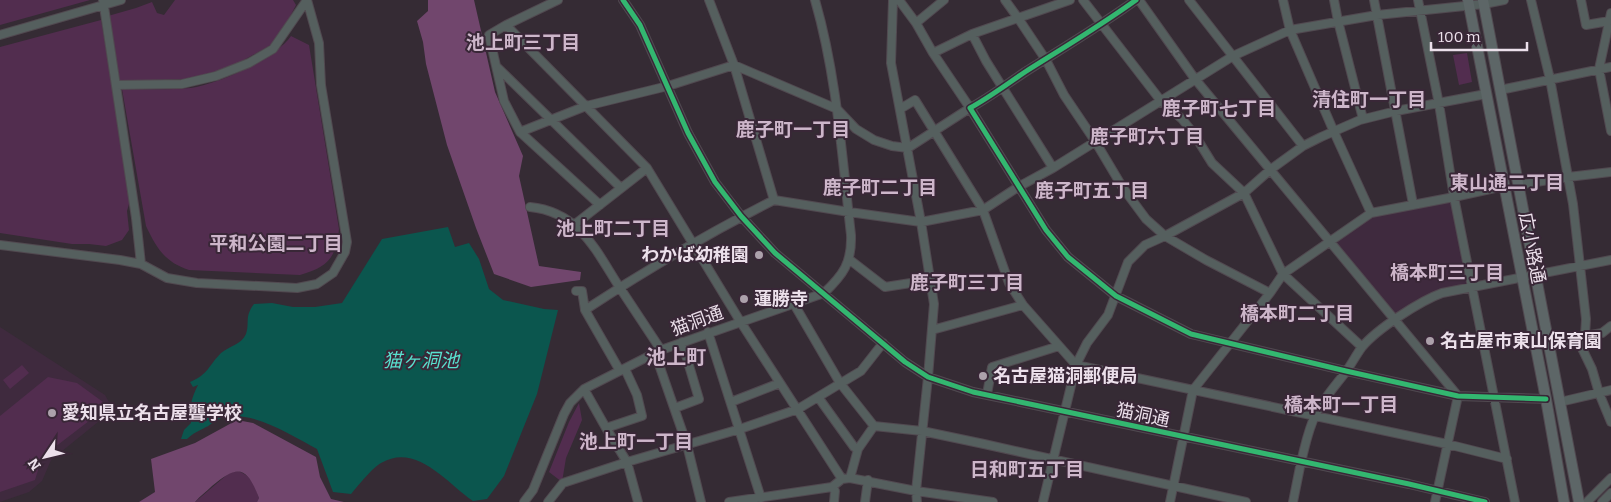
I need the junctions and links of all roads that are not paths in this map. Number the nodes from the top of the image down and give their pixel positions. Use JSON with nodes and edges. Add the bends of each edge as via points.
{"nodes":[{"id":1,"x":120,"y":0,"type":"edge"},
{"id":2,"x":307,"y":0,"type":"edge"},
{"id":3,"x":558,"y":0,"type":"edge"},
{"id":4,"x":623,"y":0,"type":"edge"},
{"id":5,"x":709,"y":0,"type":"edge"},
{"id":6,"x":815,"y":0,"type":"edge"},
{"id":7,"x":892,"y":0,"type":"edge"},
{"id":8,"x":899,"y":0,"type":"edge"},
{"id":9,"x":944,"y":0,"type":"edge"},
{"id":10,"x":1006,"y":0,"type":"edge"},
{"id":11,"x":1070,"y":0,"type":"edge"},
{"id":12,"x":1083,"y":0,"type":"edge"},
{"id":13,"x":1137,"y":0,"type":"edge"},
{"id":14,"x":1189,"y":0,"type":"edge"},
{"id":15,"x":1283,"y":0,"type":"edge"},
{"id":16,"x":1334,"y":0,"type":"edge"},
{"id":17,"x":1374,"y":0,"type":"edge"},
{"id":18,"x":1418,"y":0,"type":"edge"},
{"id":19,"x":1504,"y":0,"type":"edge"},
{"id":20,"x":1531,"y":0,"type":"edge"},
{"id":21,"x":1581,"y":0,"type":"edge"},
{"id":22,"x":1468,"y":2,"type":"edge"},
{"id":23,"x":1484,"y":2,"type":"edge"},
{"id":24,"x":103,"y":3,"type":"edge"},
{"id":25,"x":1420,"y":11,"type":"junction"},
{"id":26,"x":1377,"y":15,"type":"junction"},
{"id":27,"x":1610,"y":17,"type":"edge"},
{"id":28,"x":1018,"y":18,"type":"junction"},
{"id":29,"x":1338,"y":21,"type":"junction"},
{"id":30,"x":916,"y":23,"type":"junction"},
{"id":31,"x":506,"y":24,"type":"junction"},
{"id":32,"x":1102,"y":25,"type":"junction"},
{"id":33,"x":1290,"y":30,"type":"junction"},
{"id":34,"x":972,"y":34,"type":"junction"},
{"id":35,"x":0,"y":35,"type":"edge"},
{"id":36,"x":933,"y":53,"type":"junction"},
{"id":37,"x":1233,"y":56,"type":"junction"},
{"id":38,"x":1046,"y":60,"type":"junction"},
{"id":39,"x":734,"y":65,"type":"junction"},
{"id":40,"x":497,"y":67,"type":"junction"},
{"id":41,"x":1611,"y":67,"type":"edge"},
{"id":42,"x":1599,"y":69,"type":"junction"},
{"id":43,"x":1195,"y":79,"type":"junction"},
{"id":44,"x":1550,"y":79,"type":"junction"},
{"id":45,"x":116,"y":85,"type":"junction"},
{"id":46,"x":668,"y":86,"type":"junction"},
{"id":47,"x":1003,"y":88,"type":"junction"},
{"id":48,"x":1500,"y":90,"type":"junction"},
{"id":49,"x":1486,"y":94,"type":"junction"},
{"id":50,"x":1161,"y":101,"type":"junction"},
{"id":51,"x":1438,"y":104,"type":"junction"},
{"id":52,"x":586,"y":106,"type":"junction"},
{"id":53,"x":970,"y":108,"type":"junction"},
{"id":54,"x":900,"y":109,"type":"junction"},
{"id":55,"x":837,"y":110,"type":"junction"},
{"id":56,"x":1396,"y":111,"type":"junction"},
{"id":57,"x":1363,"y":119,"type":"junction"},
{"id":58,"x":552,"y":121,"type":"junction"},
{"id":59,"x":936,"y":131,"type":"junction"},
{"id":60,"x":1611,"y":131,"type":"edge"},
{"id":61,"x":520,"y":132,"type":"junction"},
{"id":62,"x":1334,"y":132,"type":"junction"},
{"id":63,"x":1095,"y":141,"type":"junction"},
{"id":64,"x":1303,"y":146,"type":"junction"},
{"id":65,"x":908,"y":148,"type":"junction"},
{"id":66,"x":647,"y":168,"type":"junction"},
{"id":67,"x":1053,"y":168,"type":"junction"},
{"id":68,"x":1270,"y":170,"type":"junction"},
{"id":69,"x":1611,"y":172,"type":"edge"},
{"id":70,"x":1568,"y":177,"type":"junction"},
{"id":71,"x":1518,"y":185,"type":"junction"},
{"id":72,"x":1504,"y":186,"type":"junction"},
{"id":73,"x":1018,"y":187,"type":"junction"},
{"id":74,"x":621,"y":188,"type":"junction"},
{"id":75,"x":1244,"y":193,"type":"junction"},
{"id":76,"x":1454,"y":197,"type":"junction"},
{"id":77,"x":774,"y":200,"type":"junction"},
{"id":78,"x":1413,"y":204,"type":"junction"},
{"id":79,"x":600,"y":205,"type":"junction"},
{"id":80,"x":530,"y":208,"type":"dead end"},
{"id":81,"x":983,"y":210,"type":"junction"},
{"id":82,"x":849,"y":212,"type":"junction"},
{"id":83,"x":1371,"y":213,"type":"junction"},
{"id":84,"x":741,"y":216,"type":"junction"},
{"id":85,"x":922,"y":222,"type":"junction"},
{"id":86,"x":574,"y":225,"type":"junction"},
{"id":87,"x":1165,"y":236,"type":"junction"},
{"id":88,"x":1329,"y":241,"type":"junction"},
{"id":89,"x":694,"y":243,"type":"junction"},
{"id":90,"x":0,"y":245,"type":"edge"},
{"id":91,"x":850,"y":260,"type":"junction"},
{"id":92,"x":1611,"y":260,"type":"edge"},
{"id":93,"x":141,"y":264,"type":"junction"},
{"id":94,"x":1581,"y":267,"type":"junction"},
{"id":95,"x":1283,"y":274,"type":"junction"},
{"id":96,"x":1536,"y":275,"type":"junction"},
{"id":97,"x":1521,"y":279,"type":"junction"},
{"id":98,"x":930,"y":280,"type":"junction"},
{"id":99,"x":620,"y":287,"type":"junction"},
{"id":100,"x":1472,"y":287,"type":"junction"},
{"id":101,"x":576,"y":291,"type":"dead end"},
{"id":102,"x":824,"y":293,"type":"junction"},
{"id":103,"x":1270,"y":293,"type":"junction"},
{"id":104,"x":1116,"y":296,"type":"junction"},
{"id":105,"x":794,"y":304,"type":"junction"},
{"id":106,"x":1023,"y":305,"type":"junction"},
{"id":107,"x":585,"y":310,"type":"junction"},
{"id":108,"x":1396,"y":320,"type":"junction"},
{"id":109,"x":740,"y":321,"type":"junction"},
{"id":110,"x":1611,"y":326,"type":"edge"},
{"id":111,"x":932,"y":330,"type":"junction"},
{"id":112,"x":708,"y":332,"type":"junction"},
{"id":113,"x":1581,"y":337,"type":"junction"},
{"id":114,"x":682,"y":342,"type":"junction"},
{"id":115,"x":1230,"y":342,"type":"junction"},
{"id":116,"x":883,"y":343,"type":"junction"},
{"id":117,"x":1059,"y":346,"type":"junction"},
{"id":118,"x":1362,"y":347,"type":"junction"},
{"id":119,"x":1549,"y":347,"type":"junction"},
{"id":120,"x":658,"y":351,"type":"junction"},
{"id":121,"x":1076,"y":365,"type":"junction"},
{"id":122,"x":622,"y":370,"type":"junction"},
{"id":123,"x":1346,"y":371,"type":"junction"},
{"id":124,"x":928,"y":377,"type":"junction"},
{"id":125,"x":780,"y":383,"type":"junction"},
{"id":126,"x":840,"y":383,"type":"junction"},
{"id":127,"x":584,"y":390,"type":"junction"},
{"id":128,"x":1193,"y":390,"type":"junction"},
{"id":129,"x":1611,"y":390,"type":"edge"},
{"id":130,"x":1599,"y":393,"type":"junction"},
{"id":131,"x":987,"y":394,"type":"junction"},
{"id":132,"x":1458,"y":396,"type":"junction"},
{"id":133,"x":818,"y":397,"type":"junction"},
{"id":134,"x":1494,"y":397,"type":"junction"},
{"id":135,"x":1546,"y":399,"type":"junction"},
{"id":136,"x":731,"y":402,"type":"junction"},
{"id":137,"x":1560,"y":402,"type":"junction"},
{"id":138,"x":675,"y":408,"type":"junction"},
{"id":139,"x":798,"y":409,"type":"junction"},
{"id":140,"x":1064,"y":411,"type":"junction"},
{"id":141,"x":1314,"y":416,"type":"junction"},
{"id":142,"x":1611,"y":422,"type":"edge"},
{"id":143,"x":874,"y":426,"type":"junction"},
{"id":144,"x":606,"y":428,"type":"junction"},
{"id":145,"x":740,"y":428,"type":"junction"},
{"id":146,"x":922,"y":431,"type":"junction"},
{"id":147,"x":1184,"y":437,"type":"junction"},
{"id":148,"x":1447,"y":444,"type":"junction"},
{"id":149,"x":686,"y":445,"type":"junction"},
{"id":150,"x":858,"y":450,"type":"junction"},
{"id":151,"x":1053,"y":460,"type":"junction"},
{"id":152,"x":1507,"y":460,"type":"junction"},
{"id":153,"x":627,"y":462,"type":"junction"},
{"id":154,"x":1301,"y":462,"type":"junction"},
{"id":155,"x":850,"y":478,"type":"junction"},
{"id":156,"x":1611,"y":478,"type":"edge"},
{"id":157,"x":842,"y":479,"type":"junction"},
{"id":158,"x":868,"y":480,"type":"junction"},
{"id":159,"x":1174,"y":486,"type":"junction"},
{"id":160,"x":832,"y":487,"type":"junction"},
{"id":161,"x":916,"y":491,"type":"junction"},
{"id":162,"x":1438,"y":491,"type":"junction"},
{"id":163,"x":1611,"y":493,"type":"edge"},
{"id":164,"x":762,"y":498,"type":"junction"},
{"id":165,"x":524,"y":502,"type":"edge"},
{"id":166,"x":548,"y":502,"type":"edge"},
{"id":167,"x":638,"y":502,"type":"edge"},
{"id":168,"x":701,"y":502,"type":"edge"},
{"id":169,"x":729,"y":502,"type":"edge"},
{"id":170,"x":834,"y":502,"type":"edge"},
{"id":171,"x":865,"y":502,"type":"edge"},
{"id":172,"x":917,"y":502,"type":"edge"},
{"id":173,"x":989,"y":502,"type":"edge"},
{"id":174,"x":1043,"y":502,"type":"edge"},
{"id":175,"x":1170,"y":502,"type":"edge"},
{"id":176,"x":1246,"y":502,"type":"edge"},
{"id":177,"x":1293,"y":502,"type":"edge"},
{"id":178,"x":1435,"y":502,"type":"edge"},
{"id":179,"x":1485,"y":502,"type":"edge"},
{"id":180,"x":1515,"y":502,"type":"edge"},
{"id":181,"x":1564,"y":502,"type":"edge"},
{"id":182,"x":1579,"y":502,"type":"edge"},
{"id":183,"x":1587,"y":502,"type":"edge"},
{"id":184,"x":1602,"y":502,"type":"edge"}],
"edges":[{"from":1,"to":24,"type":"street"},
{"from":2,"to":45,"type":"street","via":[[273,49],[249,63],[216,76],[182,84]]},
{"from":2,"to":93,"type":"street","via":[[319,43],[321,85],[346,232],[347,242],[340,264],[334,273],[317,284],[297,288],[188,282],[167,278]]},
{"from":3,"to":31,"type":"street"},
{"from":4,"to":46,"type":"street","via":[[640,25]]},
{"from":5,"to":39,"type":"street"},
{"from":6,"to":55,"type":"street","via":[[824,29]]},
{"from":7,"to":54,"type":"street","via":[[891,62]]},
{"from":8,"to":30,"type":"street"},
{"from":9,"to":30,"type":"street"},
{"from":10,"to":28,"type":"street"},
{"from":11,"to":28,"type":"street"},
{"from":12,"to":32,"type":"street"},
{"from":13,"to":32,"type":"street"},
{"from":13,"to":43,"type":"street"},
{"from":14,"to":37,"type":"street"},
{"from":15,"to":33,"type":"street"},
{"from":16,"to":29,"type":"street"},
{"from":17,"to":26,"type":"street"},
{"from":18,"to":25,"type":"street"},
{"from":19,"to":23,"type":"street"},
{"from":20,"to":44,"type":"street"},
{"from":21,"to":27,"type":"street","via":[[1586,26]]},
{"from":22,"to":23,"type":"street"},
{"from":22,"to":25,"type":"street"},
{"from":22,"to":49,"type":"main road","name":"広小路通"},
{"from":23,"to":48,"type":"main road","name":"広小路通"},
{"from":24,"to":35,"type":"street"},
{"from":24,"to":45,"type":"street"},
{"from":25,"to":26,"type":"street"},
{"from":25,"to":51,"type":"street"},
{"from":26,"to":29,"type":"street"},
{"from":26,"to":56,"type":"street"},
{"from":27,"to":42,"type":"street"},
{"from":28,"to":34,"type":"street"},
{"from":28,"to":38,"type":"street"},
{"from":29,"to":33,"type":"street"},
{"from":29,"to":57,"type":"street"},
{"from":30,"to":36,"type":"street"},
{"from":31,"to":40,"type":"street","via":[[489,35]]},
{"from":31,"to":52,"type":"street"},
{"from":32,"to":38,"type":"street"},
{"from":32,"to":50,"type":"street"},
{"from":33,"to":37,"type":"street"},
{"from":33,"to":62,"type":"street"},
{"from":34,"to":36,"type":"street"},
{"from":34,"to":47,"type":"street"},
{"from":36,"to":53,"type":"street"},
{"from":37,"to":43,"type":"street"},
{"from":37,"to":64,"type":"street"},
{"from":38,"to":47,"type":"street"},
{"from":38,"to":63,"type":"street","via":[[1064,95]]},
{"from":39,"to":46,"type":"street"},
{"from":39,"to":55,"type":"street"},
{"from":39,"to":77,"type":"street"},
{"from":40,"to":58,"type":"street"},
{"from":40,"to":61,"type":"street","via":[[504,101]]},
{"from":41,"to":42,"type":"street"},
{"from":42,"to":44,"type":"street"},
{"from":42,"to":60,"type":"street"},
{"from":43,"to":50,"type":"street"},
{"from":43,"to":68,"type":"street"},
{"from":44,"to":48,"type":"street"},
{"from":44,"to":70,"type":"street"},
{"from":45,"to":93,"type":"street"},
{"from":46,"to":52,"type":"street"},
{"from":46,"to":84,"type":"street","via":[[688,133],[715,182]]},
{"from":47,"to":53,"type":"street"},
{"from":47,"to":67,"type":"street"},
{"from":48,"to":71,"type":"main road","name":"広小路通"},
{"from":49,"to":51,"type":"street"},
{"from":49,"to":72,"type":"main road","name":"広小路通"},
{"from":50,"to":63,"type":"street"},
{"from":50,"to":75,"type":"street","via":[[1188,127],[1212,163]]},
{"from":51,"to":56,"type":"street"},
{"from":51,"to":76,"type":"street"},
{"from":52,"to":58,"type":"street"},
{"from":52,"to":66,"type":"street"},
{"from":53,"to":59,"type":"street"},
{"from":53,"to":73,"type":"street"},
{"from":54,"to":59,"type":"street","via":[[915,100]]},
{"from":54,"to":65,"type":"street"},
{"from":55,"to":65,"type":"street","via":[[856,129],[874,140]]},
{"from":55,"to":82,"type":"street"},
{"from":56,"to":57,"type":"street"},
{"from":56,"to":78,"type":"street"},
{"from":57,"to":62,"type":"street"},
{"from":58,"to":61,"type":"street"},
{"from":58,"to":74,"type":"street"},
{"from":59,"to":65,"type":"street"},
{"from":59,"to":81,"type":"street"},
{"from":61,"to":79,"type":"street"},
{"from":62,"to":64,"type":"street"},
{"from":62,"to":83,"type":"street"},
{"from":63,"to":67,"type":"street"},
{"from":63,"to":87,"type":"street","via":[[1134,204],[1146,220]]},
{"from":64,"to":68,"type":"street"},
{"from":65,"to":85,"type":"street"},
{"from":66,"to":74,"type":"street"},
{"from":66,"to":89,"type":"street"},
{"from":67,"to":73,"type":"street"},
{"from":68,"to":75,"type":"street"},
{"from":68,"to":88,"type":"street"},
{"from":69,"to":70,"type":"street"},
{"from":70,"to":71,"type":"street"},
{"from":70,"to":94,"type":"street"},
{"from":71,"to":96,"type":"main road","name":"広小路通"},
{"from":72,"to":76,"type":"street"},
{"from":72,"to":97,"type":"main road","name":"広小路通"},
{"from":73,"to":81,"type":"street"},
{"from":73,"to":104,"type":"street","via":[[1068,257]]},
{"from":74,"to":79,"type":"street"},
{"from":75,"to":87,"type":"street"},
{"from":75,"to":95,"type":"street"},
{"from":76,"to":78,"type":"street"},
{"from":76,"to":100,"type":"street"},
{"from":77,"to":82,"type":"street"},
{"from":77,"to":84,"type":"street"},
{"from":78,"to":83,"type":"street"},
{"from":79,"to":86,"type":"street"},
{"from":80,"to":86,"type":"street","via":[[552,211]]},
{"from":81,"to":85,"type":"street"},
{"from":81,"to":106,"type":"street","via":[[1009,283]]},
{"from":82,"to":85,"type":"street"},
{"from":82,"to":91,"type":"street"},
{"from":83,"to":88,"type":"street"},
{"from":84,"to":89,"type":"street"},
{"from":84,"to":102,"type":"street","via":[[775,253]]},
{"from":85,"to":98,"type":"street"},
{"from":86,"to":99,"type":"street","via":[[590,240]]},
{"from":87,"to":103,"type":"street"},
{"from":87,"to":104,"type":"street","via":[[1145,245],[1128,262]]},
{"from":88,"to":95,"type":"street"},
{"from":88,"to":108,"type":"street"},
{"from":89,"to":99,"type":"street"},
{"from":89,"to":109,"type":"street"},
{"from":90,"to":93,"type":"street"},
{"from":91,"to":98,"type":"street","via":[[886,287]]},
{"from":91,"to":102,"type":"street","via":[[837,281]]},
{"from":92,"to":94,"type":"street"},
{"from":94,"to":96,"type":"street"},
{"from":94,"to":113,"type":"street","via":[[1586,319]]},
{"from":95,"to":103,"type":"street"},
{"from":95,"to":118,"type":"street"},
{"from":96,"to":97,"type":"street"},
{"from":96,"to":119,"type":"main road","name":"広小路通"},
{"from":97,"to":100,"type":"street"},
{"from":97,"to":135,"type":"main road","name":"広小路通"},
{"from":98,"to":111,"type":"street","via":[[934,304]]},
{"from":99,"to":107,"type":"street"},
{"from":99,"to":120,"type":"street"},
{"from":100,"to":108,"type":"street","via":[[1430,297]]},
{"from":100,"to":134,"type":"street"},
{"from":101,"to":107,"type":"street","via":[[582,291]]},
{"from":102,"to":105,"type":"street","name":"猫洞通"},
{"from":102,"to":116,"type":"street","name":"猫洞通"},
{"from":103,"to":115,"type":"street"},
{"from":104,"to":115,"type":"street","via":[[1190,334]]},
{"from":104,"to":121,"type":"street","via":[[1108,315],[1087,343]]},
{"from":105,"to":109,"type":"street","name":"猫洞通"},
{"from":105,"to":126,"type":"street"},
{"from":106,"to":111,"type":"street"},
{"from":106,"to":117,"type":"street"},
{"from":107,"to":122,"type":"street"},
{"from":108,"to":118,"type":"street"},
{"from":108,"to":132,"type":"street"},
{"from":109,"to":112,"type":"street","name":"猫洞通"},
{"from":109,"to":125,"type":"street"},
{"from":110,"to":113,"type":"street","via":[[1602,333]]},
{"from":111,"to":124,"type":"street"},
{"from":112,"to":114,"type":"street","name":"猫洞通"},
{"from":112,"to":136,"type":"street"},
{"from":113,"to":119,"type":"street"},
{"from":113,"to":130,"type":"street"},
{"from":114,"to":120,"type":"street","name":"猫洞通"},
{"from":114,"to":138,"type":"street","via":[[699,399]]},
{"from":115,"to":123,"type":"street"},
{"from":115,"to":128,"type":"street"},
{"from":116,"to":124,"type":"street","name":"猫洞通"},
{"from":116,"to":126,"type":"street","via":[[861,371]]},
{"from":117,"to":121,"type":"street"},
{"from":117,"to":131,"type":"street","via":[[992,367]]},
{"from":118,"to":123,"type":"street"},
{"from":119,"to":137,"type":"main road","name":"広小路通"},
{"from":120,"to":122,"type":"street","name":"猫洞通"},
{"from":120,"to":138,"type":"street"},
{"from":121,"to":128,"type":"street"},
{"from":121,"to":140,"type":"street"},
{"from":122,"to":127,"type":"street","name":"猫洞通"},
{"from":122,"to":144,"type":"street","via":[[637,395],[642,416]]},
{"from":123,"to":132,"type":"street"},
{"from":123,"to":141,"type":"street"},
{"from":124,"to":131,"type":"street","name":"猫洞通"},
{"from":124,"to":146,"type":"street"},
{"from":125,"to":136,"type":"street"},
{"from":125,"to":139,"type":"street"},
{"from":126,"to":133,"type":"street"},
{"from":126,"to":143,"type":"street"},
{"from":127,"to":144,"type":"street"},
{"from":127,"to":165,"type":"street","name":"猫洞通","via":[[564,414],[533,490]]},
{"from":128,"to":141,"type":"street"},
{"from":128,"to":147,"type":"street"},
{"from":129,"to":130,"type":"street"},
{"from":130,"to":137,"type":"street"},
{"from":130,"to":142,"type":"street"},
{"from":131,"to":140,"type":"street","name":"猫洞通"},
{"from":132,"to":134,"type":"street"},
{"from":132,"to":148,"type":"street"},
{"from":133,"to":139,"type":"street"},
{"from":133,"to":150,"type":"street"},
{"from":134,"to":135,"type":"street"},
{"from":134,"to":152,"type":"street"},
{"from":135,"to":181,"type":"main road","name":"広小路通"},
{"from":136,"to":145,"type":"street"},
{"from":137,"to":182,"type":"main road","name":"広小路通"},
{"from":138,"to":149,"type":"street"},
{"from":139,"to":145,"type":"street"},
{"from":139,"to":157,"type":"street"},
{"from":140,"to":147,"type":"street","name":"猫洞通"},
{"from":140,"to":151,"type":"street"},
{"from":141,"to":148,"type":"street"},
{"from":141,"to":154,"type":"street"},
{"from":143,"to":146,"type":"street"},
{"from":143,"to":150,"type":"street"},
{"from":144,"to":153,"type":"street"},
{"from":145,"to":149,"type":"street"},
{"from":145,"to":164,"type":"street"},
{"from":146,"to":151,"type":"street"},
{"from":146,"to":161,"type":"street"},
{"from":147,"to":154,"type":"street","name":"猫洞通"},
{"from":147,"to":159,"type":"street"},
{"from":148,"to":152,"type":"street"},
{"from":148,"to":162,"type":"street"},
{"from":149,"to":153,"type":"street"},
{"from":149,"to":168,"type":"street"},
{"from":150,"to":155,"type":"street"},
{"from":151,"to":159,"type":"street"},
{"from":151,"to":174,"type":"street"},
{"from":152,"to":180,"type":"street"},
{"from":153,"to":166,"type":"street","via":[[563,483]]},
{"from":153,"to":167,"type":"street"},
{"from":154,"to":162,"type":"street","name":"猫洞通"},
{"from":154,"to":177,"type":"street"},
{"from":155,"to":157,"type":"street"},
{"from":155,"to":158,"type":"street"},
{"from":156,"to":183,"type":"street"},
{"from":157,"to":160,"type":"street"},
{"from":158,"to":161,"type":"street"},
{"from":158,"to":171,"type":"street"},
{"from":159,"to":175,"type":"street"},
{"from":159,"to":176,"type":"street"},
{"from":160,"to":164,"type":"street"},
{"from":160,"to":170,"type":"street"},
{"from":161,"to":172,"type":"street"},
{"from":161,"to":173,"type":"street"},
{"from":162,"to":178,"type":"street"},
{"from":162,"to":179,"type":"street","name":"猫洞通"},
{"from":163,"to":184,"type":"street"},
{"from":164,"to":169,"type":"street"}]}
